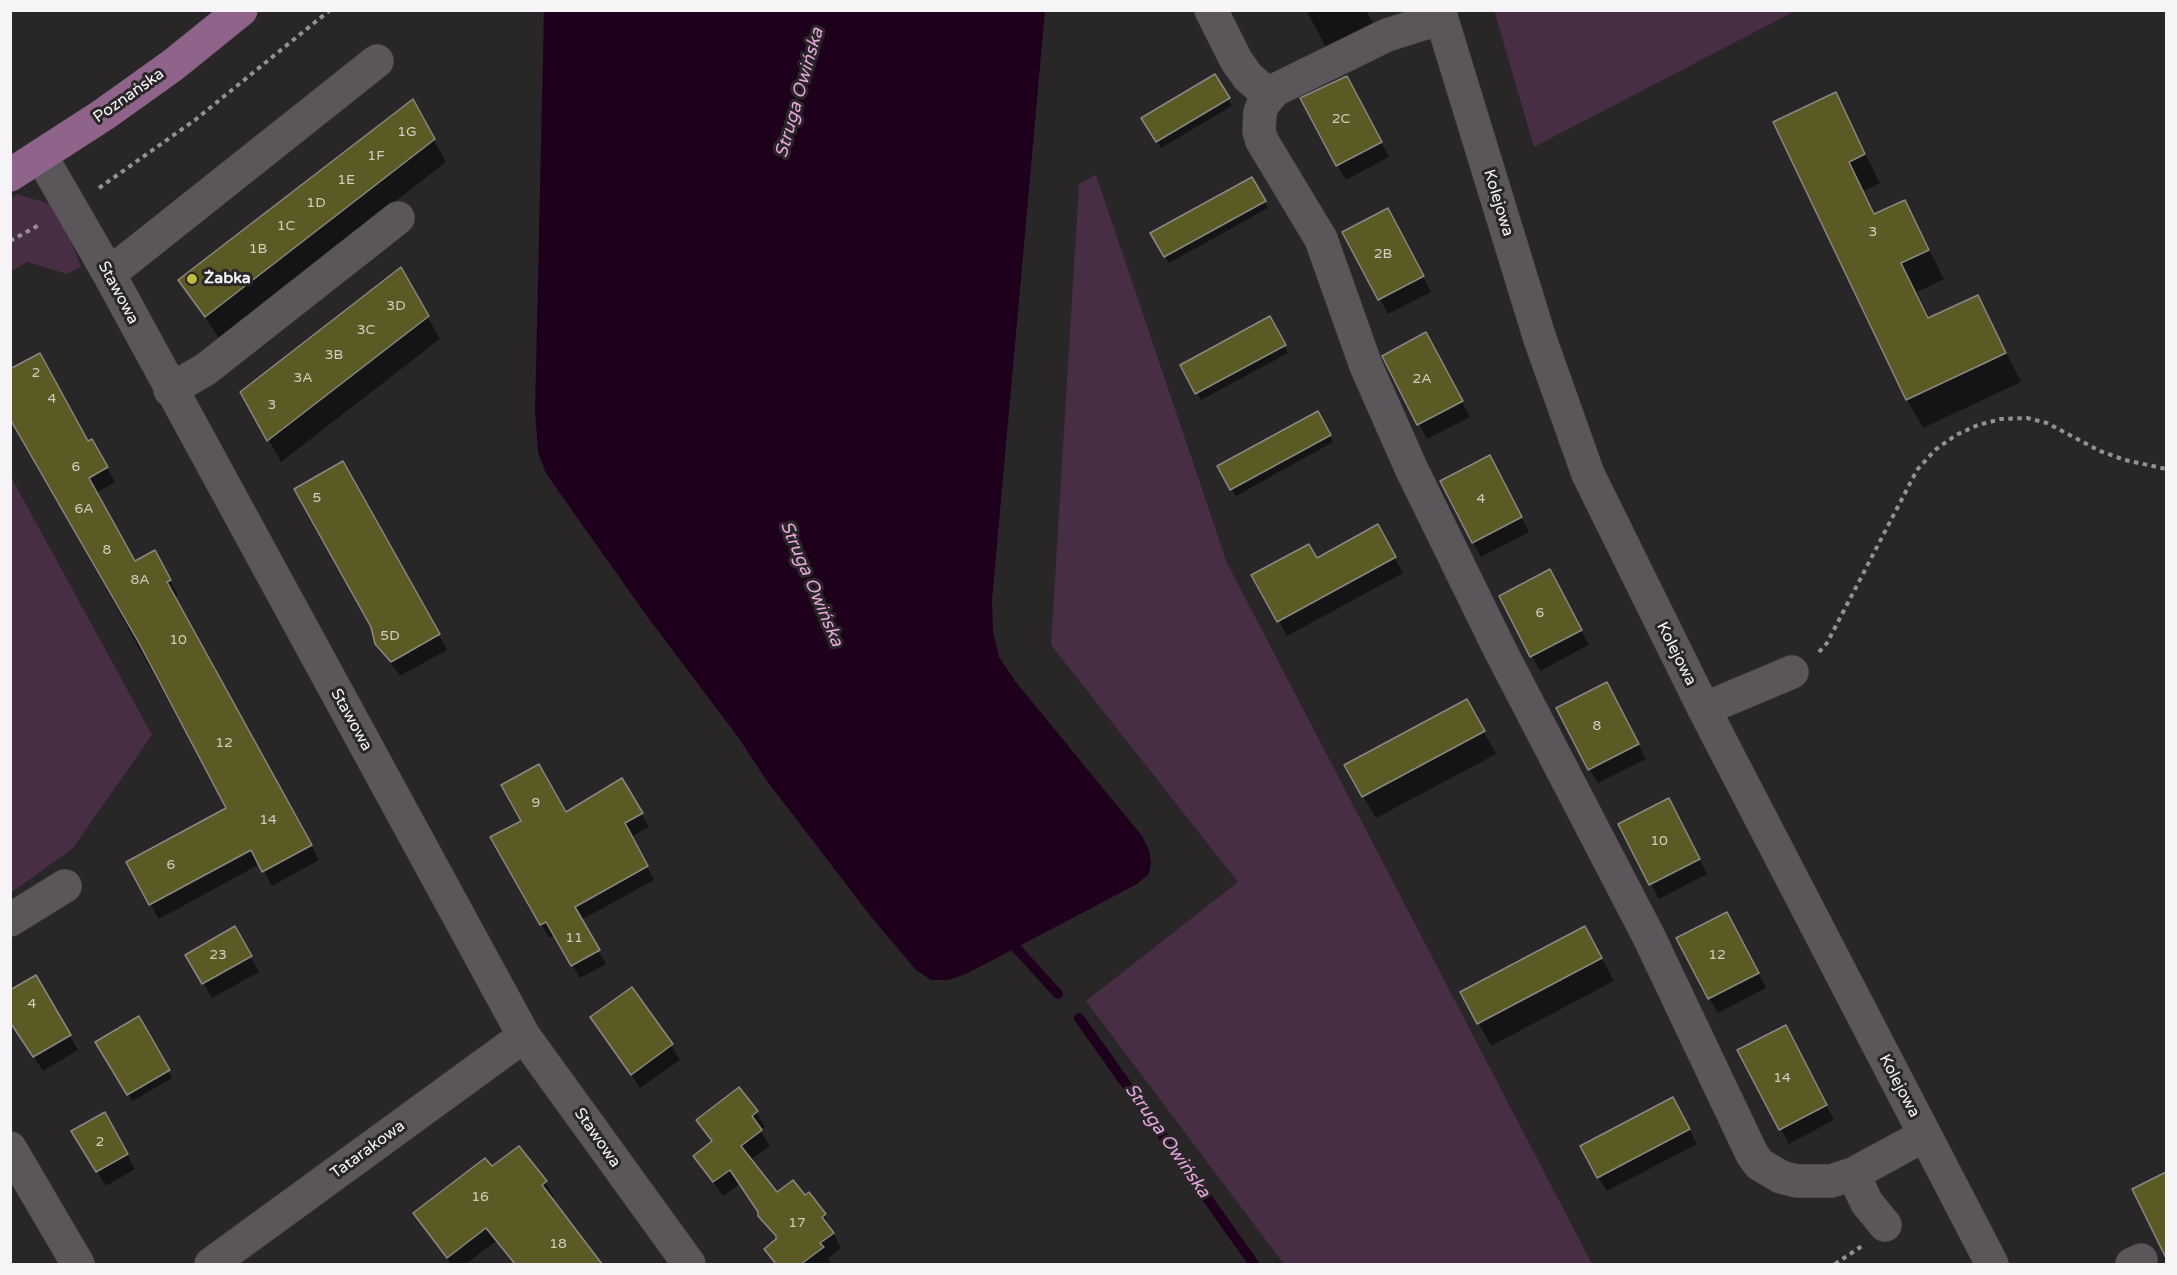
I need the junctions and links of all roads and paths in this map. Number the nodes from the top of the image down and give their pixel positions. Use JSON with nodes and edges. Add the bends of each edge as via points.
{"nodes":[{"id":1,"x":241,"y":10,"type":"edge"},
{"id":2,"x":330,"y":10,"type":"edge"},
{"id":3,"x":1211,"y":10,"type":"edge"},
{"id":4,"x":1440,"y":14,"type":"edge"},
{"id":5,"x":377,"y":61,"type":"dead end"},
{"id":6,"x":1269,"y":95,"type":"junction"},
{"id":7,"x":41,"y":156,"type":"junction"},
{"id":8,"x":10,"y":175,"type":"edge"},
{"id":9,"x":71,"y":208,"type":"junction"},
{"id":10,"x":398,"y":218,"type":"dead end"},
{"id":11,"x":10,"y":241,"type":"edge"},
{"id":12,"x":109,"y":274,"type":"junction"},
{"id":13,"x":170,"y":390,"type":"junction"},
{"id":14,"x":2166,"y":469,"type":"edge"},
{"id":15,"x":1792,"y":672,"type":"joint"},
{"id":16,"x":1704,"y":709,"type":"junction"},
{"id":17,"x":64,"y":886,"type":"dead end"},
{"id":18,"x":10,"y":920,"type":"edge"},
{"id":19,"x":524,"y":1036,"type":"junction"},
{"id":20,"x":1925,"y":1135,"type":"junction"},
{"id":21,"x":10,"y":1148,"type":"edge"},
{"id":22,"x":1853,"y":1174,"type":"junction"},
{"id":23,"x":1885,"y":1225,"type":"dead end"},
{"id":24,"x":78,"y":1264,"type":"edge"},
{"id":25,"x":212,"y":1264,"type":"edge"},
{"id":26,"x":689,"y":1264,"type":"edge"},
{"id":27,"x":1992,"y":1264,"type":"edge"}],
"edges":[{"from":1,"to":7,"type":"main road","name":"Poznańska","via":[[173,65]]},
{"from":2,"to":9,"type":"path","via":[[195,120]]},
{"from":3,"to":6,"type":"street","via":[[1236,60]]},
{"from":4,"to":6,"type":"street","via":[[1387,35],[1282,85]]},
{"from":4,"to":16,"type":"street","name":"Kolejowa","via":[[1576,444],[1605,512]]},
{"from":5,"to":12,"type":"street"},
{"from":6,"to":22,"type":"street","via":[[1260,113],[1262,141],[1321,239],[1385,412],[1752,1154],[1769,1172],[1797,1181],[1831,1181]]},
{"from":7,"to":8,"type":"main road","name":"Poznańska"},
{"from":7,"to":9,"type":"street","name":"Stawowa"},
{"from":9,"to":11,"type":"path"},
{"from":9,"to":12,"type":"street","name":"Stawowa"},
{"from":10,"to":13,"type":"street","via":[[206,369]]},
{"from":12,"to":13,"type":"street","name":"Stawowa"},
{"from":13,"to":19,"type":"street","name":"Stawowa"},
{"from":14,"to":15,"type":"path","via":[[2100,451],[2047,423],[2027,418],[2001,419],[1956,435],[1917,470],[1827,644],[1811,661]]},
{"from":15,"to":16,"type":"street"},
{"from":16,"to":20,"type":"street","name":"Kolejowa"},
{"from":17,"to":18,"type":"street"},
{"from":19,"to":25,"type":"street","name":"Tatarakowa"},
{"from":19,"to":26,"type":"street","name":"Stawowa"},
{"from":20,"to":22,"type":"street"},
{"from":20,"to":27,"type":"street","name":"Kolejowa"},
{"from":21,"to":24,"type":"street"},
{"from":22,"to":23,"type":"street","via":[[1867,1203]]}]}
